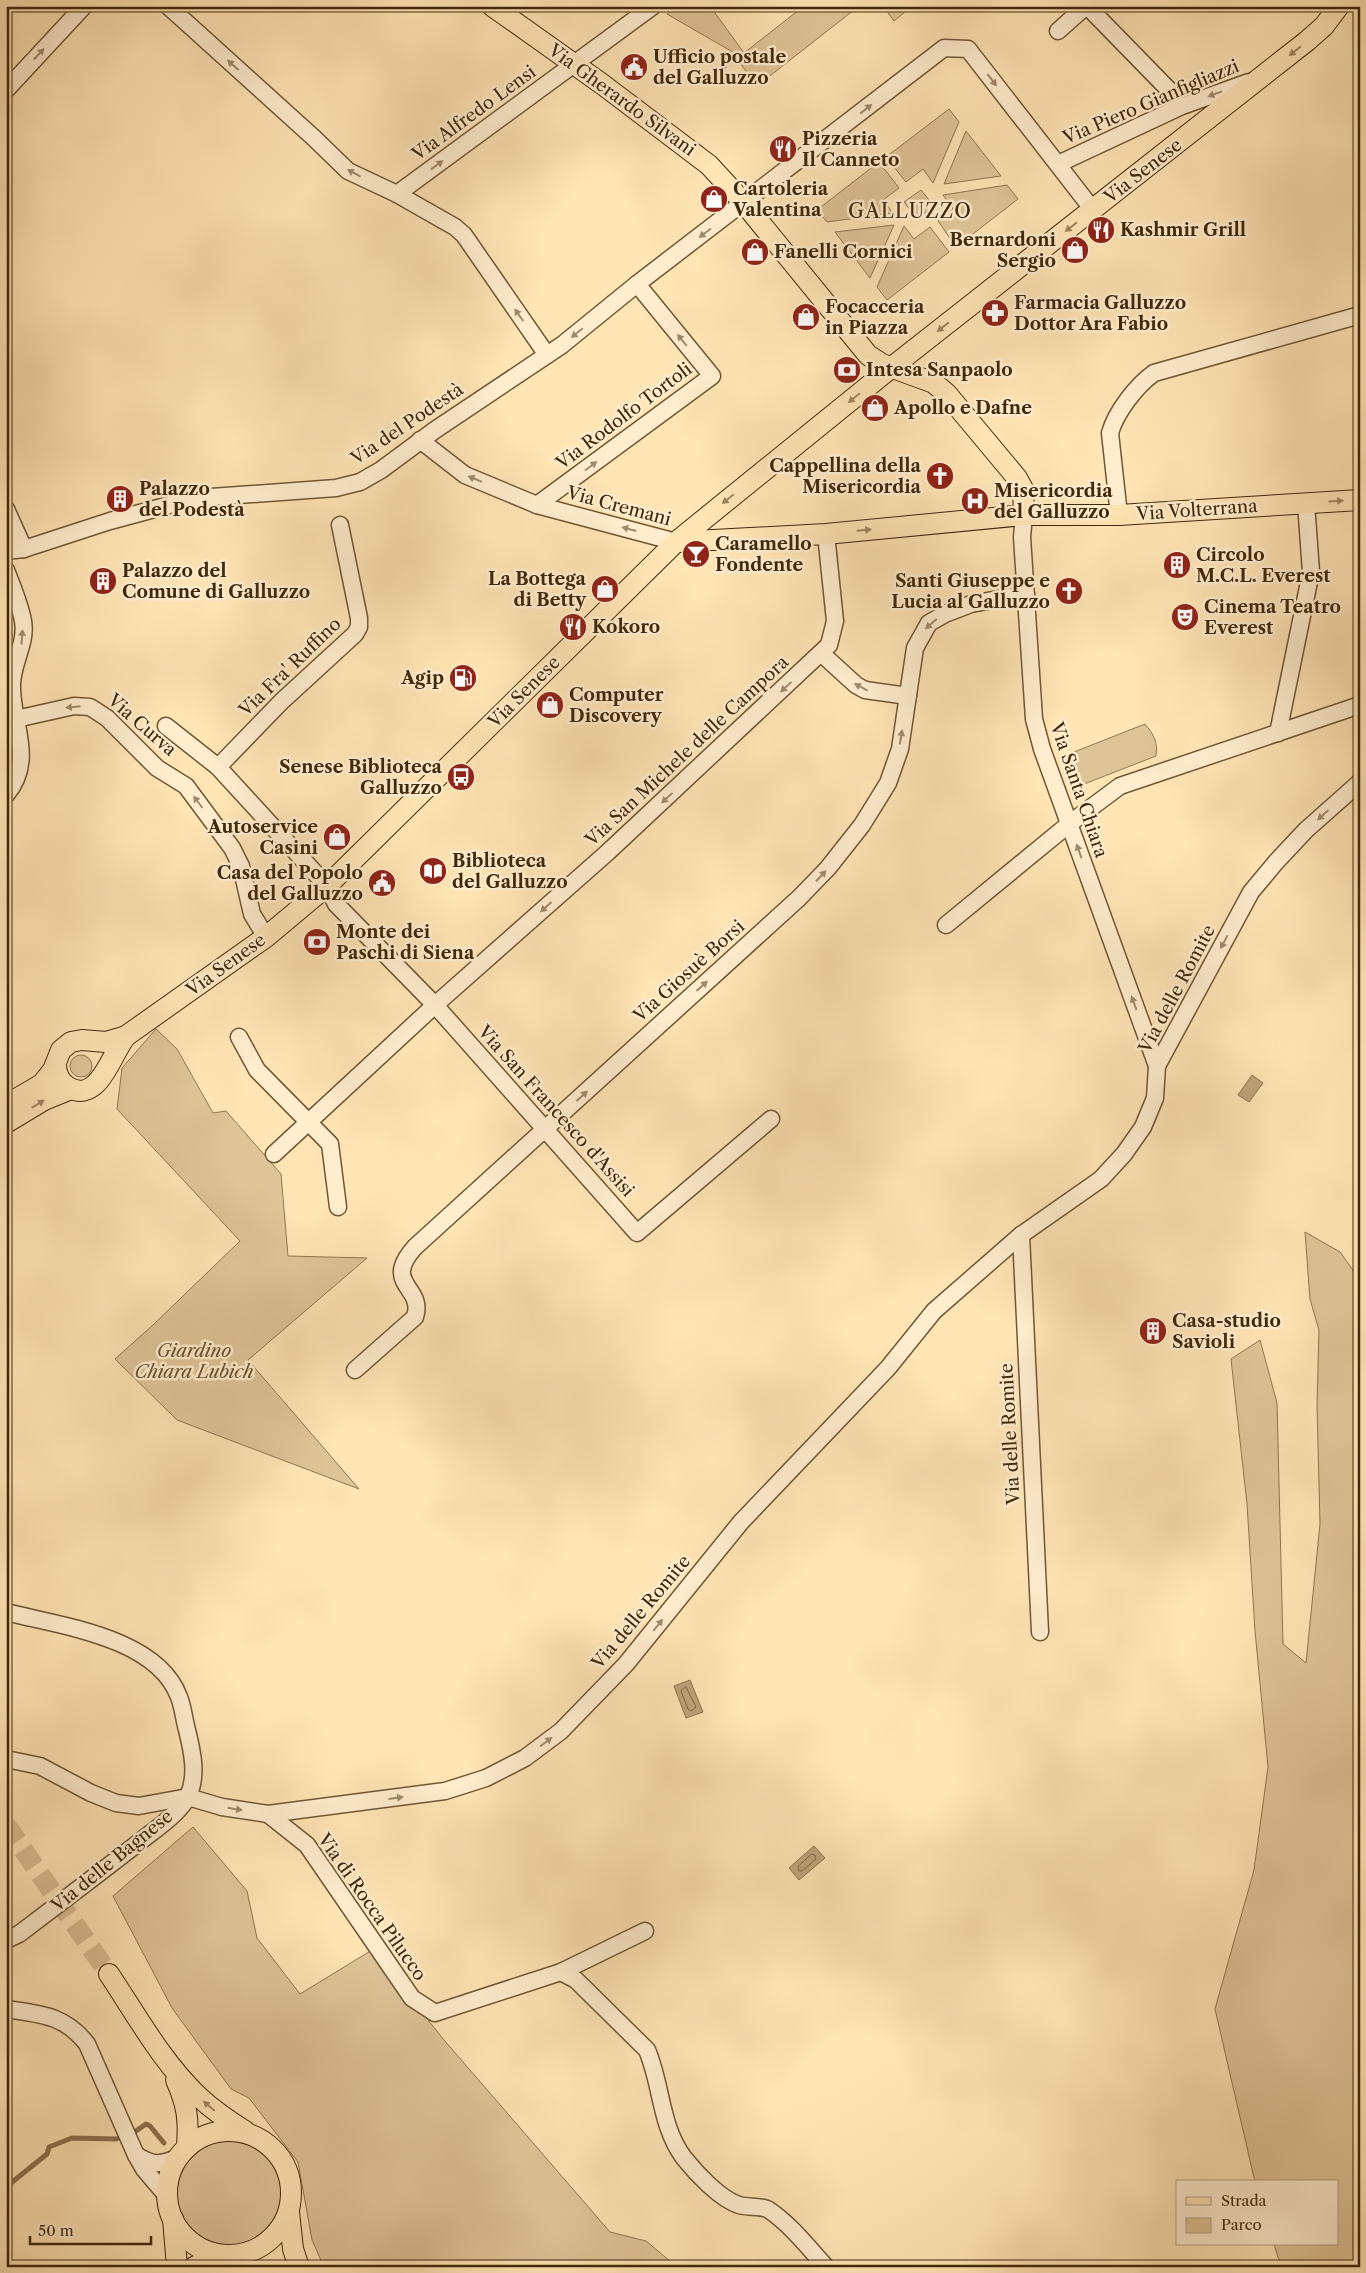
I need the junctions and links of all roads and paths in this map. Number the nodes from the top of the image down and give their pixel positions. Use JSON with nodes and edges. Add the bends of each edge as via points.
{"nodes":[{"id":1,"x":84,"y":6,"type":"edge"},
{"id":2,"x":168,"y":6,"type":"edge"},
{"id":3,"x":492,"y":6,"type":"edge"},
{"id":4,"x":653,"y":6,"type":"edge"},
{"id":5,"x":1087,"y":6,"type":"edge"},
{"id":6,"x":1335,"y":12,"type":"edge"},
{"id":7,"x":1058,"y":31,"type":"dead end"},
{"id":8,"x":574,"y":64,"type":"junction"},
{"id":9,"x":1261,"y":77,"type":"junction"},
{"id":10,"x":6,"y":90,"type":"edge"},
{"id":11,"x":1170,"y":90,"type":"dead end"},
{"id":12,"x":1058,"y":164,"type":"junction"},
{"id":13,"x":397,"y":194,"type":"junction"},
{"id":14,"x":744,"y":203,"type":"junction"},
{"id":15,"x":1093,"y":210,"type":"junction"},
{"id":16,"x":637,"y":284,"type":"junction"},
{"id":17,"x":1360,"y":316,"type":"edge"},
{"id":18,"x":547,"y":355,"type":"junction"},
{"id":19,"x":892,"y":367,"type":"junction"},
{"id":20,"x":420,"y":440,"type":"junction"},
{"id":21,"x":1360,"y":500,"type":"edge"},
{"id":22,"x":1306,"y":504,"type":"junction"},
{"id":23,"x":537,"y":505,"type":"junction"},
{"id":24,"x":6,"y":509,"type":"edge"},
{"id":25,"x":1024,"y":515,"type":"junction"},
{"id":26,"x":1119,"y":515,"type":"junction"},
{"id":27,"x":340,"y":524,"type":"dead end"},
{"id":28,"x":826,"y":534,"type":"junction"},
{"id":29,"x":676,"y":542,"type":"junction"},
{"id":30,"x":24,"y":549,"type":"junction"},
{"id":31,"x":6,"y":551,"type":"edge"},
{"id":32,"x":6,"y":570,"type":"edge"},
{"id":33,"x":1026,"y":594,"type":"junction"},
{"id":34,"x":822,"y":654,"type":"junction"},
{"id":35,"x":908,"y":696,"type":"junction"},
{"id":36,"x":1360,"y":706,"type":"edge"},
{"id":37,"x":16,"y":719,"type":"junction"},
{"id":38,"x":166,"y":726,"type":"dead end"},
{"id":39,"x":1278,"y":733,"type":"junction"},
{"id":40,"x":218,"y":766,"type":"junction"},
{"id":41,"x":1360,"y":782,"type":"edge"},
{"id":42,"x":6,"y":795,"type":"edge"},
{"id":43,"x":1069,"y":824,"type":"junction"},
{"id":44,"x":327,"y":886,"type":"junction"},
{"id":45,"x":946,"y":925,"type":"dead end"},
{"id":46,"x":266,"y":937,"type":"junction"},
{"id":47,"x":435,"y":1005,"type":"junction"},
{"id":48,"x":126,"y":1036,"type":"junction"},
{"id":49,"x":239,"y":1037,"type":"dead end"},
{"id":50,"x":93,"y":1043,"type":"junction"},
{"id":51,"x":56,"y":1064,"type":"junction"},
{"id":52,"x":1157,"y":1066,"type":"junction"},
{"id":53,"x":106,"y":1069,"type":"junction"},
{"id":54,"x":72,"y":1089,"type":"junction"},
{"id":55,"x":6,"y":1105,"type":"edge"},
{"id":56,"x":771,"y":1119,"type":"dead end"},
{"id":57,"x":309,"y":1121,"type":"junction"},
{"id":58,"x":6,"y":1123,"type":"edge"},
{"id":59,"x":546,"y":1128,"type":"junction"},
{"id":60,"x":274,"y":1154,"type":"dead end"},
{"id":61,"x":338,"y":1207,"type":"dead end"},
{"id":62,"x":1021,"y":1235,"type":"junction"},
{"id":63,"x":355,"y":1370,"type":"dead end"},
{"id":64,"x":6,"y":1612,"type":"edge"},
{"id":65,"x":1040,"y":1632,"type":"dead end"},
{"id":66,"x":6,"y":1759,"type":"edge"},
{"id":67,"x":188,"y":1797,"type":"junction"},
{"id":68,"x":268,"y":1814,"type":"junction"},
{"id":69,"x":645,"y":1931,"type":"dead end"},
{"id":70,"x":6,"y":1940,"type":"edge"},
{"id":71,"x":561,"y":1972,"type":"junction"},
{"id":72,"x":109,"y":1974,"type":"tunnel mouth"},
{"id":73,"x":6,"y":2009,"type":"edge"},
{"id":74,"x":169,"y":2064,"type":"junction"},
{"id":75,"x":249,"y":2134,"type":"junction"},
{"id":76,"x":132,"y":2148,"type":"junction"},
{"id":77,"x":183,"y":2151,"type":"junction"},
{"id":78,"x":167,"y":2196,"type":"junction"},
{"id":79,"x":289,"y":2212,"type":"junction"},
{"id":80,"x":172,"y":2218,"type":"junction"},
{"id":81,"x":225,"y":2255,"type":"junction"},
{"id":82,"x":177,"y":2267,"type":"edge"},
{"id":83,"x":194,"y":2267,"type":"edge"},
{"id":84,"x":256,"y":2267,"type":"edge"},
{"id":85,"x":299,"y":2267,"type":"edge"},
{"id":86,"x":826,"y":2267,"type":"edge"}],
"edges":[{"from":10,"to":1,"type":"street","one_way":true},
{"from":13,"to":2,"type":"street","one_way":true,"via":[[348,170]]},
{"from":3,"to":8,"type":"main road","name":"Via Gherardo Silvani"},
{"from":4,"to":8,"type":"street","name":"Via Alfredo Lensi"},
{"from":5,"to":7,"type":"street"},
{"from":5,"to":11,"type":"street"},
{"from":6,"to":9,"type":"main road","name":"Via Senese","one_way":true,"via":[[1307,41]]},
{"from":13,"to":8,"type":"street","name":"Via Alfredo Lensi","one_way":true},
{"from":8,"to":14,"type":"main road","name":"Via Gherardo Silvani","via":[[709,165]]},
{"from":9,"to":12,"type":"street","name":"Via Piero Gianfigliazzi","one_way":true,"via":[[1182,106]]},
{"from":9,"to":15,"type":"main road","name":"Via Senese"},
{"from":14,"to":12,"type":"street","name":"Via del Podestà","one_way":true,"via":[[944,48],[968,49]]},
{"from":12,"to":15,"type":"street","name":"Via del Podestà"},
{"from":18,"to":13,"type":"street","one_way":true,"via":[[464,235]]},
{"from":14,"to":16,"type":"street","name":"Via del Podestà","one_way":true},
{"from":14,"to":19,"type":"main road","name":"Via Gherardo Silvani","via":[[863,350],[874,360]]},
{"from":15,"to":19,"type":"main road","name":"Via Senese","one_way":true},
{"from":16,"to":18,"type":"street","name":"Via del Podestà","one_way":true},
{"from":23,"to":16,"type":"street","name":"Via Rodolfo Tortoli","one_way":true,"via":[[712,376]]},
{"from":17,"to":26,"type":"street","via":[[1154,374],[1144,380],[1113,421],[1110,433]]},
{"from":18,"to":20,"type":"street","name":"Via del Podestà"},
{"from":19,"to":25,"type":"main road","name":"Via Gherardo Silvani","via":[[929,381],[947,394],[1017,478],[1023,489]]},
{"from":19,"to":29,"type":"main road","name":"Via Senese","one_way":true},
{"from":23,"to":20,"type":"street","name":"Via Cremani","one_way":true,"via":[[464,475]]},
{"from":20,"to":30,"type":"street","name":"Via del Podestà","via":[[360,482],[336,488],[211,496],[110,521]]},
{"from":22,"to":21,"type":"main road","name":"Via Volterrana","one_way":true},
{"from":22,"to":26,"type":"main road","name":"Via Volterrana"},
{"from":22,"to":39,"type":"street","via":[[1311,572]]},
{"from":29,"to":23,"type":"street","name":"Via Cremani","one_way":true},
{"from":24,"to":30,"type":"street"},
{"from":25,"to":26,"type":"main road","name":"Via Volterrana"},
{"from":28,"to":25,"type":"main road","name":"Via Volterrana","one_way":true},
{"from":25,"to":33,"type":"street","name":"Via Santa Chiara","via":[[1022,537]]},
{"from":27,"to":40,"type":"street","name":"Via Fra' Ruffino","via":[[359,627]]},
{"from":28,"to":29,"type":"main road","name":"Via Volterrana"},
{"from":28,"to":34,"type":"street","name":"Via San Michele delle Campora","via":[[836,621],[829,645]]},
{"from":29,"to":44,"type":"main road","name":"Via Senese"},
{"from":30,"to":31,"type":"street","name":"Via del Podestà"},
{"from":37,"to":32,"type":"street","one_way":true,"via":[[12,682],[22,646],[23,622]]},
{"from":33,"to":35,"type":"street","name":"Via Giosuè Borsi","one_way":true,"via":[[971,604],[929,623],[915,648]]},
{"from":33,"to":43,"type":"street","name":"Via Santa Chiara","via":[[1034,719]]},
{"from":35,"to":34,"type":"street","one_way":true,"via":[[865,690]]},
{"from":34,"to":47,"type":"street","name":"Via San Michele delle Campora","one_way":true,"via":[[608,852]]},
{"from":59,"to":35,"type":"street","name":"Via Giosuè Borsi","one_way":true,"via":[[800,898],[828,868],[862,826],[888,783],[900,748]]},
{"from":36,"to":39,"type":"street"},
{"from":37,"to":42,"type":"street","via":[[22,756],[15,781]]},
{"from":46,"to":37,"type":"street","name":"Via Curva","one_way":true,"via":[[252,914],[242,866],[186,786],[157,768],[107,718],[90,707],[74,706]]},
{"from":38,"to":40,"type":"street"},
{"from":39,"to":43,"type":"street","via":[[1120,786]]},
{"from":40,"to":44,"type":"street"},
{"from":41,"to":52,"type":"street","name":"Via delle Romite","one_way":true,"via":[[1306,830],[1251,892]]},
{"from":43,"to":45,"type":"street"},
{"from":52,"to":43,"type":"street","name":"Via Santa Chiara","one_way":true},
{"from":44,"to":46,"type":"main road","name":"Via Senese"},
{"from":44,"to":47,"type":"street","name":"Via San Francesco d'Assisi","via":[[336,904]]},
{"from":46,"to":48,"type":"main road","name":"Via Senese"},
{"from":47,"to":57,"type":"street","name":"Via San Michele delle Campora"},
{"from":47,"to":59,"type":"street","name":"Via San Francesco d'Assisi"},
{"from":48,"to":50,"type":"main road","name":"Via Senese","via":[[110,1042]]},
{"from":48,"to":53,"type":"main road","name":"Via Senese"},
{"from":49,"to":57,"type":"street","via":[[258,1070]]},
{"from":50,"to":51,"type":"main road","name":"Via Senese","via":[[71,1042],[61,1050]]},
{"from":50,"to":53,"type":"main road","via":[[104,1056]]},
{"from":51,"to":54,"type":"main road","via":[[61,1081]]},
{"from":51,"to":55,"type":"main road","name":"Via Senese","via":[[37,1088]]},
{"from":52,"to":62,"type":"street","name":"Via delle Romite","via":[[1155,1098],[1143,1127],[1124,1154],[1101,1179]]},
{"from":53,"to":54,"type":"main road","name":"Via Senese","via":[[92,1088]]},
{"from":58,"to":54,"type":"main road","name":"Via Senese","one_way":true,"via":[[44,1100]]},
{"from":56,"to":59,"type":"street","name":"Via San Francesco d'Assisi","via":[[637,1233]]},
{"from":57,"to":60,"type":"street","name":"Via San Michele delle Campora"},
{"from":57,"to":61,"type":"street","via":[[330,1144]]},
{"from":59,"to":63,"type":"street","name":"Via Giosuè Borsi","via":[[406,1257],[401,1273],[415,1301],[417,1310],[414,1317]]},
{"from":62,"to":65,"type":"street","name":"Via delle Romite"},
{"from":68,"to":62,"type":"street","name":"Via delle Romite","one_way":true,"via":[[445,1791],[486,1778],[525,1758],[561,1731],[626,1664],[742,1522],[888,1368],[934,1311]]},
{"from":64,"to":67,"type":"street","name":"Via delle Bagnese","via":[[83,1631],[136,1649],[160,1667],[178,1695],[190,1744],[194,1776]]},
{"from":66,"to":67,"type":"street","via":[[40,1766],[116,1803],[140,1806]]},
{"from":67,"to":68,"type":"street","name":"Via delle Romite","one_way":true,"via":[[222,1807]]},
{"from":67,"to":70,"type":"street","name":"Via delle Bagnese","via":[[168,1819],[91,1881]]},
{"from":68,"to":71,"type":"street","name":"Via di Rocca Pilucco","via":[[308,1845],[412,1998],[435,2014]]},
{"from":69,"to":71,"type":"street","name":"Via di Rocca Pilucco"},
{"from":71,"to":86,"type":"street","via":[[576,1980],[647,2050],[664,2115],[684,2158],[712,2188],[738,2205],[767,2208]]},
{"from":72,"to":74,"type":"main road"},
{"from":73,"to":76,"type":"street","via":[[44,2014],[76,2030],[87,2044]]},
{"from":75,"to":74,"type":"main road","one_way":true,"via":[[199,2097]]},
{"from":74,"to":77,"type":"main road","via":[[186,2104],[189,2124]]},
{"from":75,"to":77,"type":"main road","via":[[237,2130],[216,2131],[199,2138]]},
{"from":75,"to":79,"type":"main road","via":[[267,2143],[288,2171],[292,2196]]},
{"from":76,"to":77,"type":"street","via":[[156,2165]]},
{"from":76,"to":78,"type":"street","via":[[144,2169]]},
{"from":77,"to":78,"type":"main road","via":[[170,2172]]},
{"from":78,"to":80,"type":"main road"},
{"from":79,"to":81,"type":"main road","via":[[275,2236],[264,2245],[251,2251]]},
{"from":79,"to":85,"type":"main road","via":[[293,2249]]},
{"from":80,"to":81,"type":"main road","via":[[196,2246]]},
{"from":80,"to":82,"type":"main road"},
{"from":81,"to":83,"type":"main road"},
{"from":81,"to":84,"type":"main road"}]}
